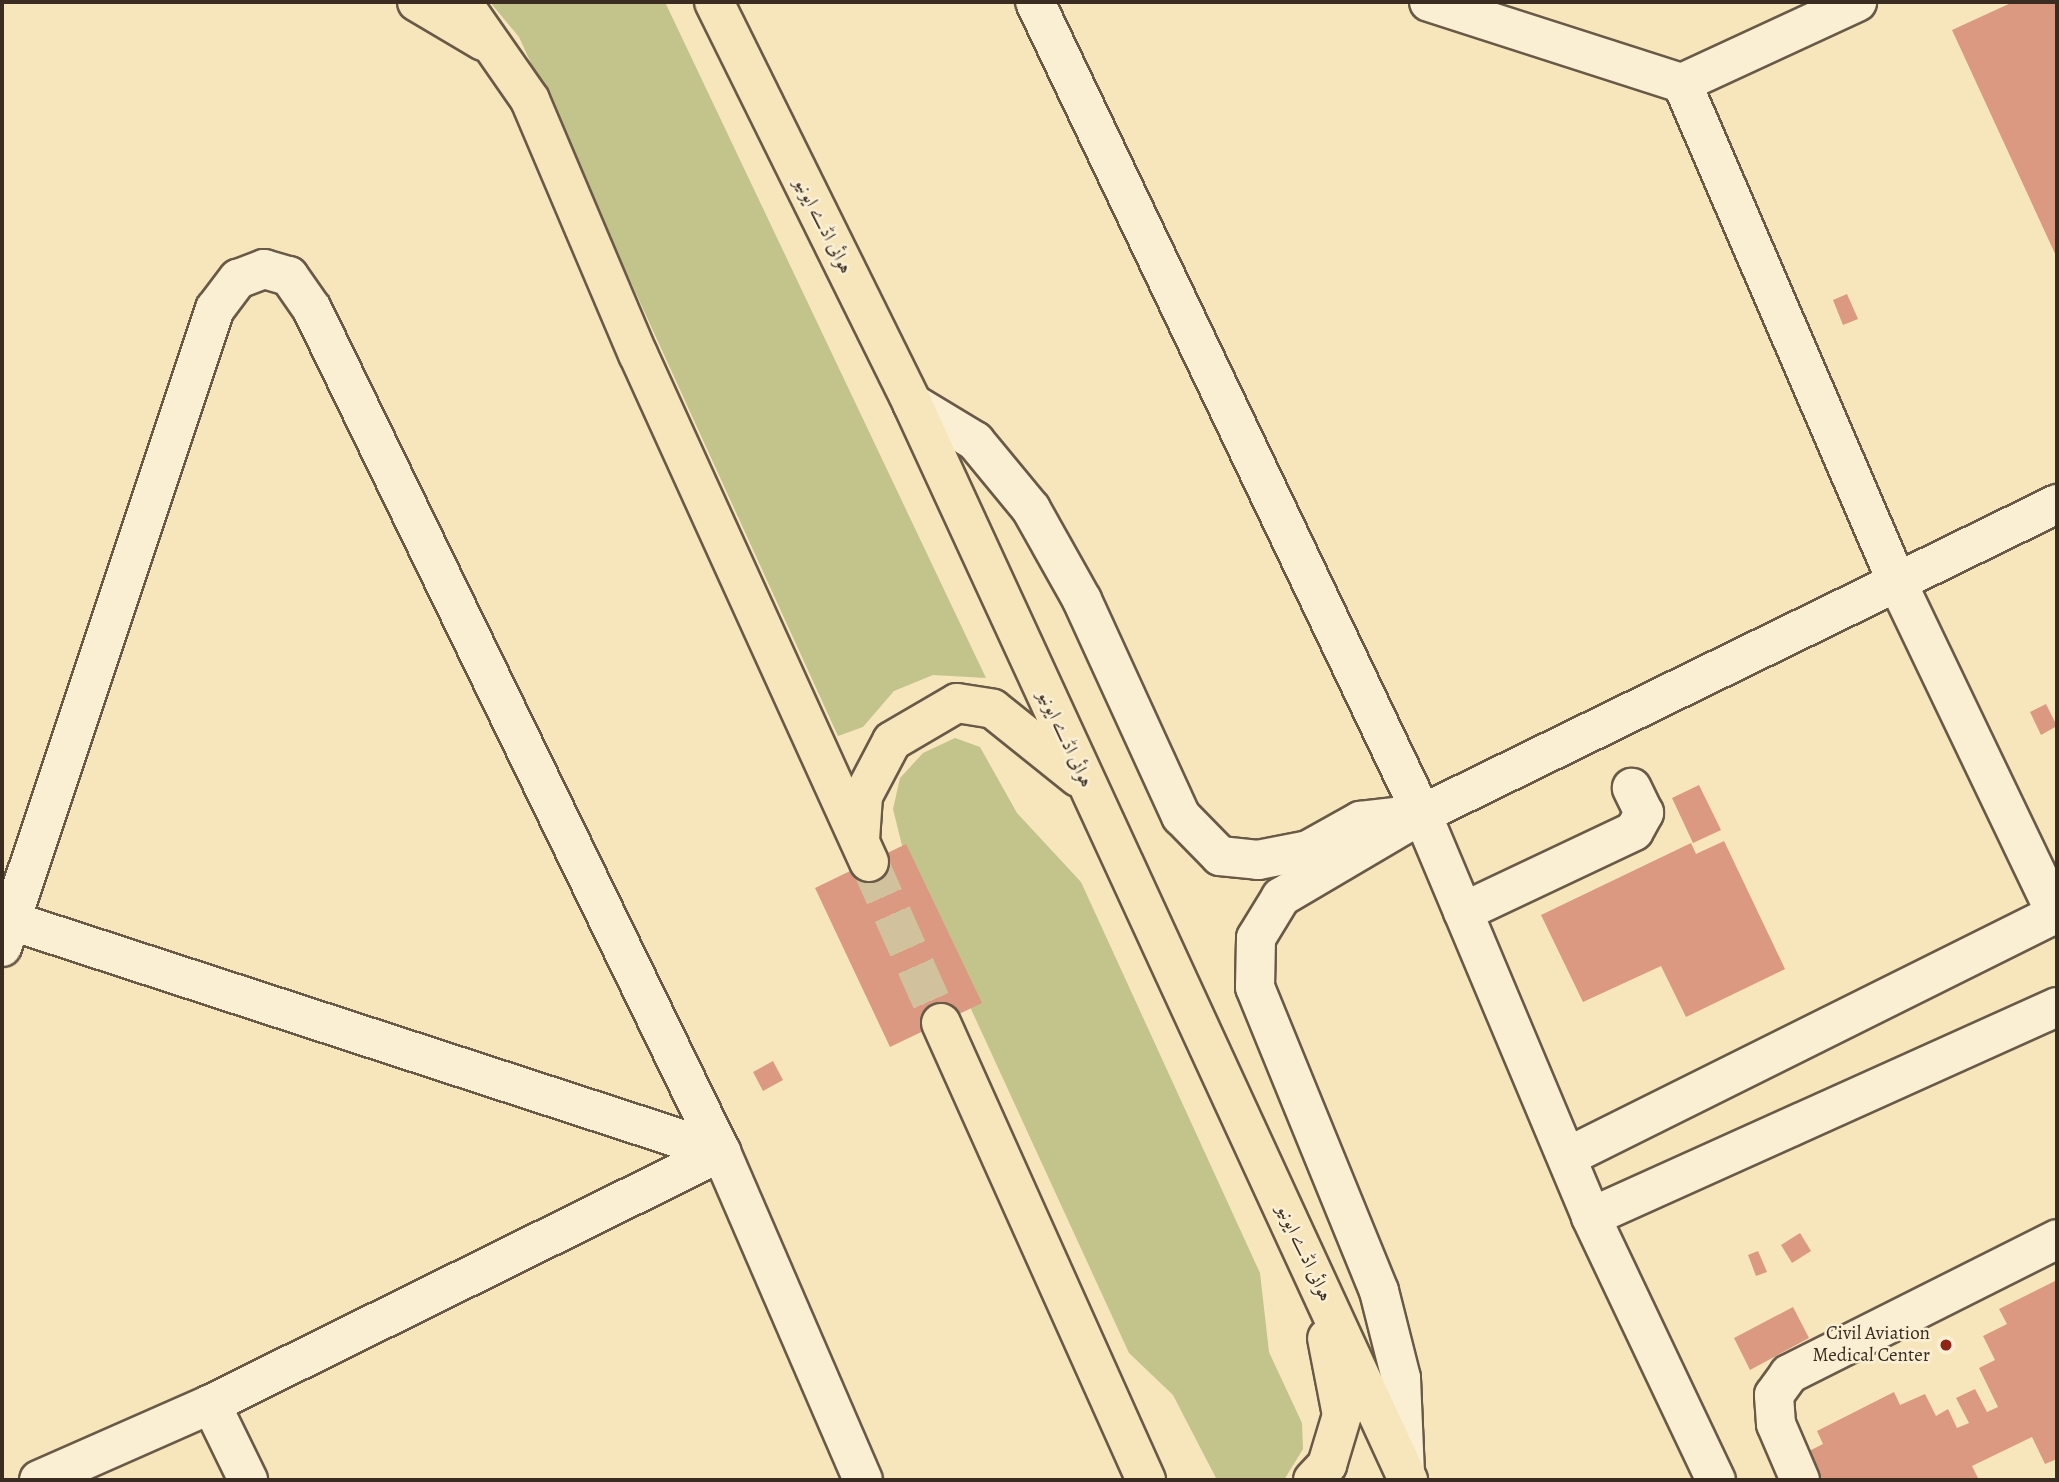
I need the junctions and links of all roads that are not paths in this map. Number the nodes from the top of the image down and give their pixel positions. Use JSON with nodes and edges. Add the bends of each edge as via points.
{"nodes":[{"id":1,"x":416,"y":2,"type":"edge"},
{"id":2,"x":462,"y":2,"type":"edge"},
{"id":3,"x":714,"y":2,"type":"edge"},
{"id":4,"x":1035,"y":2,"type":"edge"},
{"id":5,"x":1429,"y":2,"type":"edge"},
{"id":6,"x":1857,"y":2,"type":"edge"},
{"id":7,"x":488,"y":44,"type":"junction"},
{"id":8,"x":1682,"y":83,"type":"junction"},
{"id":9,"x":912,"y":403,"type":"junction"},
{"id":10,"x":2057,"y":504,"type":"edge"},
{"id":11,"x":1896,"y":580,"type":"junction"},
{"id":12,"x":1084,"y":782,"type":"junction"},
{"id":13,"x":1632,"y":788,"type":"dead end"},
{"id":14,"x":1422,"y":814,"type":"junction"},
{"id":15,"x":10,"y":912,"type":"edge"},
{"id":16,"x":1463,"y":912,"type":"junction"},
{"id":17,"x":2057,"y":914,"type":"edge"},
{"id":18,"x":2057,"y":1007,"type":"edge"},
{"id":19,"x":941,"y":1023,"type":"tunnel mouth"},
{"id":20,"x":721,"y":1152,"type":"junction"},
{"id":21,"x":1567,"y":1157,"type":"junction"},
{"id":22,"x":1591,"y":1217,"type":"junction"},
{"id":23,"x":2057,"y":1239,"type":"edge"},
{"id":24,"x":1315,"y":1277,"type":"junction"},
{"id":25,"x":211,"y":1404,"type":"junction"},
{"id":26,"x":1151,"y":1476,"type":"edge"},
{"id":27,"x":1406,"y":1478,"type":"edge"},
{"id":28,"x":860,"y":1479,"type":"edge"},
{"id":29,"x":39,"y":1480,"type":"edge"},
{"id":30,"x":248,"y":1480,"type":"edge"},
{"id":31,"x":1313,"y":1480,"type":"edge"},
{"id":32,"x":1716,"y":1480,"type":"edge"},
{"id":33,"x":1800,"y":1480,"type":"edge"}],
"edges":[{"from":1,"to":7,"type":"main road"},
{"from":2,"to":7,"type":"main road"},
{"from":3,"to":9,"type":"main road","name":"ہوائی اڈے ایونیو"},
{"from":4,"to":14,"type":"street"},
{"from":5,"to":8,"type":"street"},
{"from":6,"to":8,"type":"street"},
{"from":7,"to":12,"type":"main road","via":[[530,100],[864,852],[863,796],[892,741],[957,703],[993,709]]},
{"from":8,"to":11,"type":"street"},
{"from":9,"to":12,"type":"main road","name":"ہوائی اڈے ایونیو"},
{"from":9,"to":14,"type":"street","via":[[975,440],[1031,509],[1082,600],[1181,816],[1220,856],[1258,860],[1308,850],[1360,821]]},
{"from":10,"to":11,"type":"street"},
{"from":11,"to":14,"type":"street"},
{"from":11,"to":17,"type":"street"},
{"from":12,"to":24,"type":"main road","name":"ہوائی اڈے ایونیو"},
{"from":13,"to":16,"type":"street","via":[[1644,813],[1634,831]]},
{"from":14,"to":16,"type":"street"},
{"from":14,"to":27,"type":"street","via":[[1282,897],[1256,938],[1255,987],[1379,1291],[1401,1378]]},
{"from":15,"to":20,"type":"street"},
{"from":15,"to":20,"type":"street","via":[[215,309],[238,279],[264,269],[289,276],[312,309]]},
{"from":16,"to":21,"type":"street"},
{"from":17,"to":21,"type":"street"},
{"from":18,"to":22,"type":"street"},
{"from":19,"to":26,"type":"main road"},
{"from":20,"to":25,"type":"street"},
{"from":20,"to":28,"type":"street"},
{"from":21,"to":22,"type":"street"},
{"from":22,"to":32,"type":"street"},
{"from":23,"to":33,"type":"street","via":[[1789,1374],[1773,1395],[1776,1424]]},
{"from":24,"to":27,"type":"main road","name":"ہوائی اڈے ایونیو"},
{"from":24,"to":31,"type":"main road","via":[[1342,1415],[1327,1465]]},
{"from":25,"to":29,"type":"street"},
{"from":25,"to":30,"type":"street"}]}
